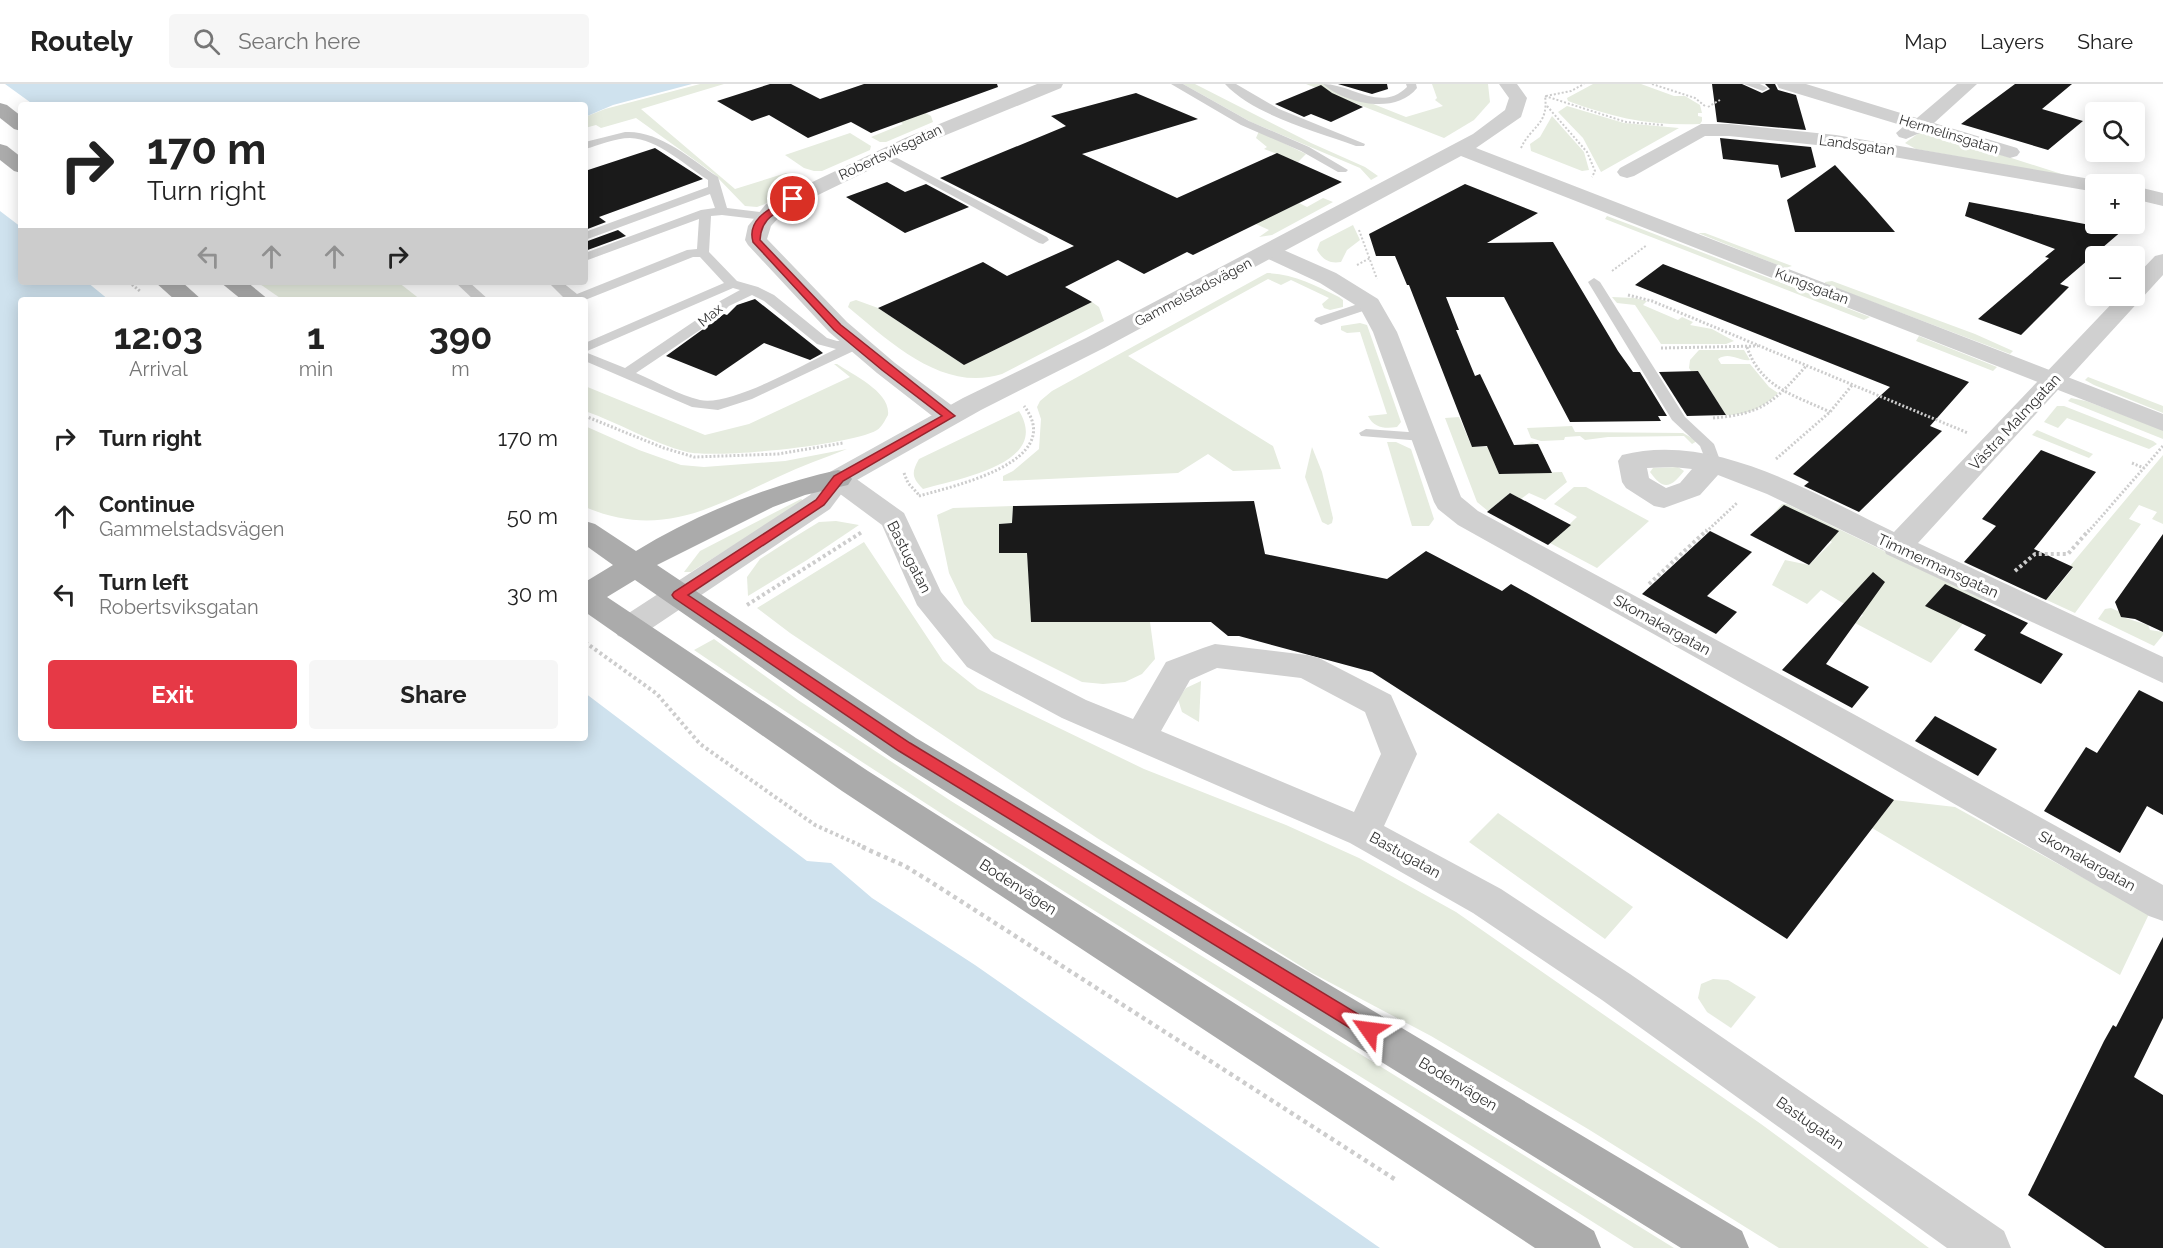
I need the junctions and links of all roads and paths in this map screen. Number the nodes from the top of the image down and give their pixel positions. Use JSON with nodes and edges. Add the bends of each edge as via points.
{"nodes":[{"id":1,"x":1051,"y":84,"type":"edge"},
{"id":2,"x":1176,"y":84,"type":"edge"},
{"id":3,"x":1230,"y":84,"type":"edge"},
{"id":4,"x":1328,"y":84,"type":"edge"},
{"id":5,"x":1411,"y":84,"type":"edge"},
{"id":6,"x":1508,"y":84,"type":"edge"},
{"id":7,"x":1584,"y":84,"type":"edge"},
{"id":8,"x":1652,"y":84,"type":"edge"},
{"id":9,"x":1749,"y":84,"type":"edge"},
{"id":10,"x":1786,"y":84,"type":"edge"},
{"id":11,"x":1968,"y":84,"type":"edge"},
{"id":12,"x":1680,"y":87,"type":"dead end"},
{"id":13,"x":1763,"y":88,"type":"dead end"},
{"id":14,"x":1673,"y":91,"type":"junction"},
{"id":15,"x":1720,"y":100,"type":"dead end"},
{"id":16,"x":1547,"y":106,"type":"dead end"},
{"id":17,"x":1707,"y":108,"type":"junction"},
{"id":18,"x":0,"y":109,"type":"edge"},
{"id":19,"x":1707,"y":114,"type":"dead end"},
{"id":20,"x":18,"y":123,"type":"edge"},
{"id":21,"x":1663,"y":125,"type":"dead end"},
{"id":22,"x":1920,"y":125,"type":"junction"},
{"id":23,"x":1360,"y":144,"type":"dead end"},
{"id":24,"x":588,"y":145,"type":"edge"},
{"id":25,"x":1881,"y":148,"type":"junction"},
{"id":26,"x":1461,"y":149,"type":"junction"},
{"id":27,"x":0,"y":150,"type":"edge"},
{"id":28,"x":884,"y":154,"type":"junction"},
{"id":29,"x":18,"y":165,"type":"edge"},
{"id":30,"x":1342,"y":170,"type":"dead end"},
{"id":31,"x":1628,"y":172,"type":"dead end"},
{"id":32,"x":2085,"y":176,"type":"edge"},
{"id":33,"x":1592,"y":178,"type":"dead end"},
{"id":34,"x":696,"y":182,"type":"dead end"},
{"id":35,"x":2085,"y":184,"type":"edge"},
{"id":36,"x":711,"y":190,"type":"junction"},
{"id":37,"x":2145,"y":195,"type":"edge"},
{"id":38,"x":2163,"y":200,"type":"edge"},
{"id":39,"x":722,"y":211,"type":"junction"},
{"id":40,"x":705,"y":213,"type":"junction"},
{"id":41,"x":764,"y":216,"type":"junction"},
{"id":42,"x":595,"y":218,"type":"dead end"},
{"id":43,"x":608,"y":227,"type":"junction"},
{"id":44,"x":1358,"y":228,"type":"dead end"},
{"id":45,"x":588,"y":235,"type":"edge"},
{"id":46,"x":1043,"y":240,"type":"dead end"},
{"id":47,"x":1652,"y":241,"type":"dead end"},
{"id":48,"x":1270,"y":251,"type":"junction"},
{"id":49,"x":703,"y":253,"type":"junction"},
{"id":50,"x":588,"y":256,"type":"edge"},
{"id":51,"x":2163,"y":261,"type":"edge"},
{"id":52,"x":2145,"y":281,"type":"edge"},
{"id":53,"x":1594,"y":282,"type":"joint"},
{"id":54,"x":732,"y":284,"type":"junction"},
{"id":55,"x":171,"y":285,"type":"edge"},
{"id":56,"x":236,"y":285,"type":"edge"},
{"id":57,"x":464,"y":285,"type":"edge"},
{"id":58,"x":557,"y":285,"type":"edge"},
{"id":59,"x":753,"y":290,"type":"junction"},
{"id":60,"x":1374,"y":293,"type":"junction"},
{"id":61,"x":186,"y":297,"type":"edge"},
{"id":62,"x":253,"y":297,"type":"edge"},
{"id":63,"x":478,"y":297,"type":"edge"},
{"id":64,"x":571,"y":297,"type":"edge"},
{"id":65,"x":582,"y":297,"type":"edge"},
{"id":66,"x":1604,"y":297,"type":"junction"},
{"id":67,"x":2122,"y":306,"type":"edge"},
{"id":68,"x":1321,"y":321,"type":"dead end"},
{"id":69,"x":857,"y":344,"type":"junction"},
{"id":70,"x":1762,"y":346,"type":"junction"},
{"id":71,"x":588,"y":347,"type":"edge"},
{"id":72,"x":1747,"y":347,"type":"junction"},
{"id":73,"x":1636,"y":348,"type":"junction"},
{"id":74,"x":588,"y":357,"type":"edge"},
{"id":75,"x":1807,"y":365,"type":"junction"},
{"id":76,"x":627,"y":373,"type":"junction"},
{"id":77,"x":2054,"y":381,"type":"junction"},
{"id":78,"x":1853,"y":384,"type":"junction"},
{"id":79,"x":1783,"y":391,"type":"junction"},
{"id":80,"x":1017,"y":399,"type":"dead end"},
{"id":81,"x":1830,"y":412,"type":"junction"},
{"id":82,"x":949,"y":416,"type":"junction"},
{"id":83,"x":588,"y":417,"type":"edge"},
{"id":84,"x":1679,"y":420,"type":"junction"},
{"id":85,"x":2163,"y":423,"type":"edge"},
{"id":86,"x":1366,"y":433,"type":"dead end"},
{"id":87,"x":1974,"y":435,"type":"dead end"},
{"id":88,"x":1422,"y":437,"type":"junction"},
{"id":89,"x":852,"y":441,"type":"dead end"},
{"id":90,"x":2163,"y":445,"type":"edge"},
{"id":91,"x":1773,"y":462,"type":"dead end"},
{"id":92,"x":2132,"y":463,"type":"dead end"},
{"id":93,"x":1713,"y":464,"type":"joint"},
{"id":94,"x":2144,"y":468,"type":"junction"},
{"id":95,"x":838,"y":479,"type":"junction"},
{"id":96,"x":1743,"y":497,"type":"dead end"},
{"id":97,"x":887,"y":516,"type":"junction"},
{"id":98,"x":588,"y":533,"type":"edge"},
{"id":99,"x":1897,"y":547,"type":"junction"},
{"id":100,"x":634,"y":565,"type":"junction"},
{"id":101,"x":2012,"y":574,"type":"dead end"},
{"id":102,"x":1646,"y":586,"type":"dead end"},
{"id":103,"x":588,"y":595,"type":"edge"},
{"id":104,"x":678,"y":595,"type":"junction"},
{"id":105,"x":588,"y":599,"type":"edge"},
{"id":106,"x":718,"y":621,"type":"junction"},
{"id":107,"x":629,"y":628,"type":"junction"},
{"id":108,"x":588,"y":644,"type":"edge"},
{"id":109,"x":665,"y":652,"type":"junction"},
{"id":110,"x":2163,"y":671,"type":"edge"},
{"id":111,"x":629,"y":674,"type":"junction"},
{"id":112,"x":1140,"y":737,"type":"junction"},
{"id":113,"x":1363,"y":832,"type":"junction"},
{"id":114,"x":2163,"y":904,"type":"edge"},
{"id":115,"x":1399,"y":1182,"type":"dead end"},
{"id":116,"x":1577,"y":1248,"type":"edge"},
{"id":117,"x":1725,"y":1248,"type":"edge"},
{"id":118,"x":1987,"y":1248,"type":"edge"}],
"edges":[{"from":1,"to":28,"type":"street","name":"Robertsviksgatan"},
{"from":2,"to":30,"type":"lane"},
{"from":3,"to":23,"type":"lane","via":[[1278,112]]},
{"from":4,"to":5,"type":"lane","via":[[1374,102],[1406,96]]},
{"from":6,"to":26,"type":"street","name":"Gammelstadsvägen","via":[[1518,98],[1515,113]]},
{"from":7,"to":21,"type":"path","via":[[1545,96],[1626,122]]},
{"from":8,"to":14,"type":"path"},
{"from":9,"to":13,"type":"lane"},
{"from":10,"to":22,"type":"street","name":"Hermelinsgatan"},
{"from":11,"to":22,"type":"street"},
{"from":12,"to":14,"type":"path"},
{"from":14,"to":17,"type":"path","via":[[1695,98]]},
{"from":15,"to":17,"type":"path"},
{"from":16,"to":33,"type":"path","via":[[1587,152],[1595,171]]},
{"from":17,"to":19,"type":"path"},
{"from":18,"to":20,"type":"main road"},
{"from":22,"to":25,"type":"street"},
{"from":22,"to":32,"type":"street","name":"Hermelinsgatan"},
{"from":24,"to":36,"type":"lane","via":[[632,135],[646,138],[714,179]]},
{"from":25,"to":31,"type":"street","name":"Landsgatan","via":[[1701,130]]},
{"from":25,"to":35,"type":"street","name":"Landsgatan"},
{"from":26,"to":48,"type":"street","name":"Gammelstadsvägen"},
{"from":26,"to":77,"type":"street","name":"Kungsgatan"},
{"from":27,"to":29,"type":"main road"},
{"from":28,"to":41,"type":"street","name":"Robertsviksgatan"},
{"from":28,"to":46,"type":"lane"},
{"from":34,"to":36,"type":"lane"},
{"from":36,"to":39,"type":"lane"},
{"from":36,"to":43,"type":"lane"},
{"from":37,"to":38,"type":"street"},
{"from":39,"to":40,"type":"lane"},
{"from":39,"to":41,"type":"lane"},
{"from":40,"to":49,"type":"lane"},
{"from":40,"to":50,"type":"lane"},
{"from":41,"to":69,"type":"street","via":[[756,228],[756,240]]},
{"from":42,"to":43,"type":"lane"},
{"from":43,"to":45,"type":"lane"},
{"from":44,"to":60,"type":"path"},
{"from":47,"to":53,"type":"path"},
{"from":48,"to":60,"type":"street","via":[[1328,278]]},
{"from":48,"to":82,"type":"street","name":"Gammelstadsvägen"},
{"from":49,"to":54,"type":"lane"},
{"from":49,"to":65,"type":"lane","via":[[691,254]]},
{"from":51,"to":52,"type":"street","name":"Västra Malmgatan"},
{"from":53,"to":66,"type":"lane"},
{"from":54,"to":59,"type":"lane"},
{"from":54,"to":71,"type":"lane"},
{"from":55,"to":61,"type":"main road"},
{"from":56,"to":62,"type":"main road"},
{"from":57,"to":63,"type":"lane"},
{"from":58,"to":64,"type":"lane"},
{"from":59,"to":69,"type":"lane","via":[[769,298],[822,341]]},
{"from":59,"to":76,"type":"lane","name":"Max","via":[[720,305],[710,317]]},
{"from":60,"to":68,"type":"lane"},
{"from":60,"to":88,"type":"street","name":"Skomakargatan"},
{"from":66,"to":70,"type":"path","via":[[1640,297]]},
{"from":66,"to":73,"type":"lane"},
{"from":67,"to":77,"type":"street","name":"Västra Malmgatan"},
{"from":69,"to":76,"type":"lane","via":[[718,406],[696,404]]},
{"from":69,"to":82,"type":"street"},
{"from":70,"to":72,"type":"path"},
{"from":70,"to":75,"type":"path"},
{"from":72,"to":73,"type":"path"},
{"from":72,"to":79,"type":"path","via":[[1761,376]]},
{"from":73,"to":84,"type":"lane"},
{"from":74,"to":76,"type":"lane"},
{"from":75,"to":78,"type":"path"},
{"from":75,"to":79,"type":"path"},
{"from":77,"to":85,"type":"street","name":"Kungsgatan"},
{"from":77,"to":99,"type":"street","name":"Västra Malmgatan"},
{"from":78,"to":81,"type":"path"},
{"from":78,"to":87,"type":"path"},
{"from":79,"to":81,"type":"path"},
{"from":79,"to":84,"type":"path","via":[[1766,407],[1749,415]]},
{"from":80,"to":97,"type":"path","via":[[1034,424],[1032,440],[1022,455],[999,471],[915,498]]},
{"from":81,"to":91,"type":"path"},
{"from":82,"to":95,"type":"street","name":"Gammelstadsvägen"},
{"from":83,"to":89,"type":"path","via":[[694,457],[778,454]]},
{"from":84,"to":93,"type":"lane","via":[[1707,444]]},
{"from":86,"to":88,"type":"lane"},
{"from":88,"to":114,"type":"street","name":"Skomakargatan","via":[[1448,502],[1468,518]]},
{"from":90,"to":94,"type":"path"},
{"from":92,"to":94,"type":"path"},
{"from":93,"to":99,"type":"street","name":"Timmermansgatan","via":[[1777,488]]},
{"from":94,"to":101,"type":"path","via":[[2068,554],[2033,553]]},
{"from":95,"to":97,"type":"street","name":"Bastugatan"},
{"from":95,"to":100,"type":"main road","via":[[763,500]]},
{"from":95,"to":104,"type":"street","via":[[820,502]]},
{"from":96,"to":102,"type":"path"},
{"from":97,"to":106,"type":"path"},
{"from":97,"to":112,"type":"street","name":"Bastugatan","via":[[894,520],[928,597],[979,659],[1074,709]]},
{"from":98,"to":100,"type":"main road","name":"Bodenvägen"},
{"from":99,"to":110,"type":"street","name":"Timmermansgatan"},
{"from":100,"to":103,"type":"main road"},
{"from":100,"to":104,"type":"main road","name":"Bodenvägen"},
{"from":104,"to":106,"type":"main road","name":"Bodenvägen"},
{"from":104,"to":107,"type":"street"},
{"from":105,"to":107,"type":"main road","name":"Bodenvägen"},
{"from":106,"to":117,"type":"main road","name":"Bodenvägen","via":[[915,754]]},
{"from":107,"to":109,"type":"main road","name":"Bodenvägen"},
{"from":108,"to":111,"type":"path"},
{"from":109,"to":111,"type":"path"},
{"from":109,"to":116,"type":"main road","name":"Bodenvägen","via":[[855,781]]},
{"from":111,"to":115,"type":"path","via":[[657,694],[700,744],[815,825],[931,882]]},
{"from":112,"to":113,"type":"street","name":"Bastugatan"},
{"from":112,"to":113,"type":"street","via":[[1178,671],[1215,656],[1307,667],[1379,704],[1399,754]]},
{"from":113,"to":118,"type":"street","name":"Bastugatan","via":[[1487,901],[1576,960]]}]}
